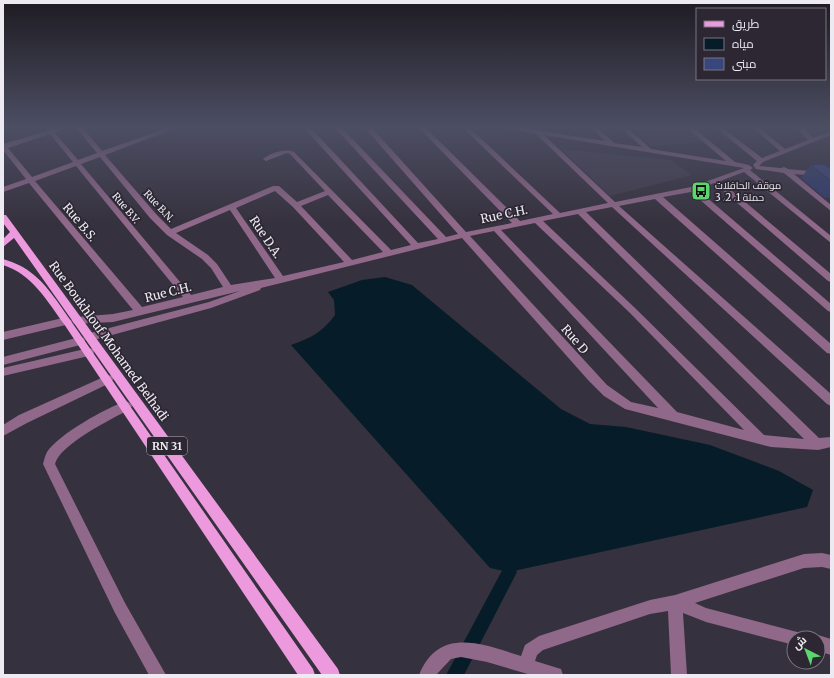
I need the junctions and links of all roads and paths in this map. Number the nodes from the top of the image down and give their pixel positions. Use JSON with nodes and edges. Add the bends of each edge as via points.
{"nodes":[{"id":1,"x":14,"y":160,"type":"edge"},
{"id":2,"x":73,"y":160,"type":"edge"},
{"id":3,"x":86,"y":160,"type":"edge"},
{"id":4,"x":107,"y":160,"type":"edge"},
{"id":5,"x":297,"y":160,"type":"edge"},
{"id":6,"x":336,"y":160,"type":"edge"},
{"id":7,"x":368,"y":160,"type":"edge"},
{"id":8,"x":396,"y":160,"type":"edge"},
{"id":9,"x":454,"y":160,"type":"edge"},
{"id":10,"x":499,"y":160,"type":"edge"},
{"id":11,"x":566,"y":160,"type":"edge"},
{"id":12,"x":710,"y":160,"type":"edge"},
{"id":13,"x":729,"y":160,"type":"edge"},
{"id":14,"x":747,"y":160,"type":"edge"},
{"id":15,"x":768,"y":160,"type":"edge"},
{"id":16,"x":76,"y":163,"type":"junction"},
{"id":17,"x":733,"y":163,"type":"junction"},
{"id":18,"x":753,"y":166,"type":"junction"},
{"id":19,"x":784,"y":170,"type":"junction"},
{"id":20,"x":831,"y":175,"type":"edge"},
{"id":21,"x":30,"y":180,"type":"junction"},
{"id":22,"x":717,"y":182,"type":"junction"},
{"id":23,"x":693,"y":189,"type":"junction"},
{"id":24,"x":3,"y":190,"type":"edge"},
{"id":25,"x":329,"y":192,"type":"junction"},
{"id":26,"x":658,"y":197,"type":"junction"},
{"id":27,"x":613,"y":204,"type":"junction"},
{"id":28,"x":296,"y":205,"type":"junction"},
{"id":29,"x":232,"y":208,"type":"junction"},
{"id":30,"x":831,"y":209,"type":"edge"},
{"id":31,"x":580,"y":211,"type":"junction"},
{"id":32,"x":558,"y":215,"type":"junction"},
{"id":33,"x":3,"y":217,"type":"edge"},
{"id":34,"x":537,"y":220,"type":"junction"},
{"id":35,"x":518,"y":224,"type":"junction"},
{"id":36,"x":496,"y":229,"type":"junction"},
{"id":37,"x":14,"y":233,"type":"junction"},
{"id":38,"x":170,"y":233,"type":"junction"},
{"id":39,"x":464,"y":236,"type":"junction"},
{"id":40,"x":444,"y":240,"type":"junction"},
{"id":41,"x":831,"y":240,"type":"edge"},
{"id":42,"x":3,"y":244,"type":"edge"},
{"id":43,"x":417,"y":247,"type":"junction"},
{"id":44,"x":390,"y":254,"type":"junction"},
{"id":45,"x":3,"y":262,"type":"edge"},
{"id":46,"x":350,"y":263,"type":"junction"},
{"id":47,"x":831,"y":278,"type":"edge"},
{"id":48,"x":281,"y":280,"type":"junction"},
{"id":49,"x":264,"y":284,"type":"junction"},
{"id":50,"x":229,"y":289,"type":"junction"},
{"id":51,"x":190,"y":300,"type":"junction"},
{"id":52,"x":831,"y":309,"type":"edge"},
{"id":53,"x":140,"y":312,"type":"junction"},
{"id":54,"x":72,"y":321,"type":"junction"},
{"id":55,"x":3,"y":336,"type":"edge"},
{"id":56,"x":85,"y":339,"type":"junction"},
{"id":57,"x":831,"y":350,"type":"edge"},
{"id":58,"x":89,"y":352,"type":"junction"},
{"id":59,"x":3,"y":361,"type":"edge"},
{"id":60,"x":3,"y":372,"type":"edge"},
{"id":61,"x":108,"y":379,"type":"junction"},
{"id":62,"x":831,"y":401,"type":"edge"},
{"id":63,"x":126,"y":406,"type":"junction"},
{"id":64,"x":673,"y":416,"type":"junction"},
{"id":65,"x":23,"y":419,"type":"junction"},
{"id":66,"x":3,"y":424,"type":"edge"},
{"id":67,"x":3,"y":431,"type":"edge"},
{"id":68,"x":761,"y":439,"type":"junction"},
{"id":69,"x":831,"y":442,"type":"edge"},
{"id":70,"x":818,"y":445,"type":"junction"},
{"id":71,"x":831,"y":562,"type":"edge"},
{"id":72,"x":675,"y":602,"type":"junction"},
{"id":73,"x":786,"y":635,"type":"edge"},
{"id":74,"x":526,"y":666,"type":"junction"},
{"id":75,"x":158,"y":675,"type":"edge"},
{"id":76,"x":307,"y":675,"type":"edge"},
{"id":77,"x":332,"y":675,"type":"edge"},
{"id":78,"x":426,"y":675,"type":"edge"},
{"id":79,"x":555,"y":675,"type":"edge"},
{"id":80,"x":680,"y":675,"type":"edge"}],
"edges":[{"from":1,"to":21,"type":"street","name":"Rue B.S."},
{"from":2,"to":16,"type":"street","name":"Rue B.V."},
{"from":3,"to":16,"type":"street"},
{"from":4,"to":38,"type":"street","name":"Rue B.N."},
{"from":5,"to":25,"type":"street"},
{"from":6,"to":43,"type":"street"},
{"from":7,"to":40,"type":"street"},
{"from":8,"to":39,"type":"street","name":"Rue D"},
{"from":9,"to":35,"type":"street"},
{"from":10,"to":32,"type":"street"},
{"from":11,"to":27,"type":"street"},
{"from":12,"to":17,"type":"street"},
{"from":13,"to":17,"type":"street"},
{"from":14,"to":18,"type":"street"},
{"from":15,"to":18,"type":"street","name":"Rue C.H."},
{"from":16,"to":21,"type":"street"},
{"from":16,"to":51,"type":"street","name":"Rue B.V."},
{"from":17,"to":18,"type":"street"},
{"from":18,"to":19,"type":"street"},
{"from":18,"to":22,"type":"street","name":"Rue C.H."},
{"from":18,"to":41,"type":"street"},
{"from":19,"to":20,"type":"street"},
{"from":19,"to":30,"type":"street"},
{"from":21,"to":24,"type":"street"},
{"from":21,"to":53,"type":"street","name":"Rue B.S."},
{"from":22,"to":23,"type":"street","name":"Rue C.H."},
{"from":22,"to":47,"type":"street"},
{"from":23,"to":26,"type":"street","name":"Rue C.H."},
{"from":23,"to":52,"type":"street"},
{"from":25,"to":28,"type":"street"},
{"from":25,"to":44,"type":"street"},
{"from":26,"to":27,"type":"street","name":"Rue C.H."},
{"from":26,"to":57,"type":"street"},
{"from":27,"to":31,"type":"street","name":"Rue C.H."},
{"from":27,"to":62,"type":"street"},
{"from":28,"to":29,"type":"street","via":[[276,188]]},
{"from":28,"to":46,"type":"street"},
{"from":29,"to":38,"type":"street"},
{"from":29,"to":48,"type":"street","name":"Rue D.A."},
{"from":31,"to":32,"type":"street","name":"Rue C.H."},
{"from":31,"to":70,"type":"street"},
{"from":32,"to":34,"type":"street","name":"Rue C.H."},
{"from":33,"to":37,"type":"main road","name":"Rue Boukhlouf Mohamed Belhadi","number":"RN 31"},
{"from":34,"to":35,"type":"street","name":"Rue C.H."},
{"from":34,"to":68,"type":"street","via":[[632,310]]},
{"from":35,"to":36,"type":"street","name":"Rue C.H."},
{"from":36,"to":39,"type":"street","name":"Rue C.H."},
{"from":36,"to":64,"type":"street"},
{"from":37,"to":42,"type":"main road"},
{"from":37,"to":54,"type":"main road","name":"Rue Boukhlouf Mohamed Belhadi","number":"RN 31"},
{"from":38,"to":50,"type":"street","name":"Rue B.N.","via":[[205,257]]},
{"from":39,"to":40,"type":"street","name":"Rue C.H."},
{"from":39,"to":64,"type":"street","name":"Rue D","via":[[605,392],[628,406]]},
{"from":40,"to":43,"type":"street","name":"Rue C.H."},
{"from":43,"to":44,"type":"street","name":"Rue C.H."},
{"from":44,"to":46,"type":"street","name":"Rue C.H."},
{"from":45,"to":54,"type":"main road","name":"Rue Boukhlouf Mohamed Belhadi","number":"RN 31","via":[[30,274]]},
{"from":46,"to":48,"type":"street","name":"Rue C.H."},
{"from":48,"to":49,"type":"street","name":"Rue C.H."},
{"from":49,"to":50,"type":"street","name":"Rue C.H."},
{"from":49,"to":56,"type":"street","name":"Rue C.H.","via":[[211,305]]},
{"from":50,"to":51,"type":"street","name":"Rue C.H."},
{"from":51,"to":53,"type":"street","name":"Rue C.H."},
{"from":53,"to":54,"type":"street","name":"Rue C.H.","via":[[113,318]]},
{"from":54,"to":55,"type":"street","name":"Rue C.H."},
{"from":54,"to":56,"type":"main road","name":"Rue Boukhlouf Mohamed Belhadi","number":"RN 31"},
{"from":56,"to":58,"type":"main road","name":"Rue Boukhlouf Mohamed Belhadi","number":"RN 31"},
{"from":56,"to":59,"type":"street","name":"Rue C.H."},
{"from":56,"to":77,"type":"main road","name":"Rue Boukhlouf Mohamed Belhadi","number":"RN 31"},
{"from":58,"to":60,"type":"street"},
{"from":58,"to":61,"type":"main road","name":"Rue Boukhlouf Mohamed Belhadi","number":"RN 31"},
{"from":61,"to":63,"type":"main road","name":"Rue Boukhlouf Mohamed Belhadi","number":"RN 31"},
{"from":61,"to":65,"type":"street"},
{"from":63,"to":75,"type":"street","via":[[63,443],[51,454],[49,464],[120,608]]},
{"from":63,"to":76,"type":"main road","name":"Rue Boukhlouf Mohamed Belhadi","number":"RN 31"},
{"from":64,"to":68,"type":"street","name":"Rue D"},
{"from":65,"to":66,"type":"street"},
{"from":65,"to":67,"type":"street"},
{"from":68,"to":70,"type":"street","name":"Rue D","via":[[789,445]]},
{"from":69,"to":70,"type":"street","name":"Rue D"},
{"from":71,"to":72,"type":"street","via":[[804,561]]},
{"from":72,"to":73,"type":"street","via":[[706,615]]},
{"from":72,"to":74,"type":"street","via":[[539,644],[530,650]]},
{"from":72,"to":80,"type":"street"},
{"from":74,"to":78,"type":"street","via":[[479,652],[454,649],[445,653]]},
{"from":74,"to":79,"type":"street"}]}
